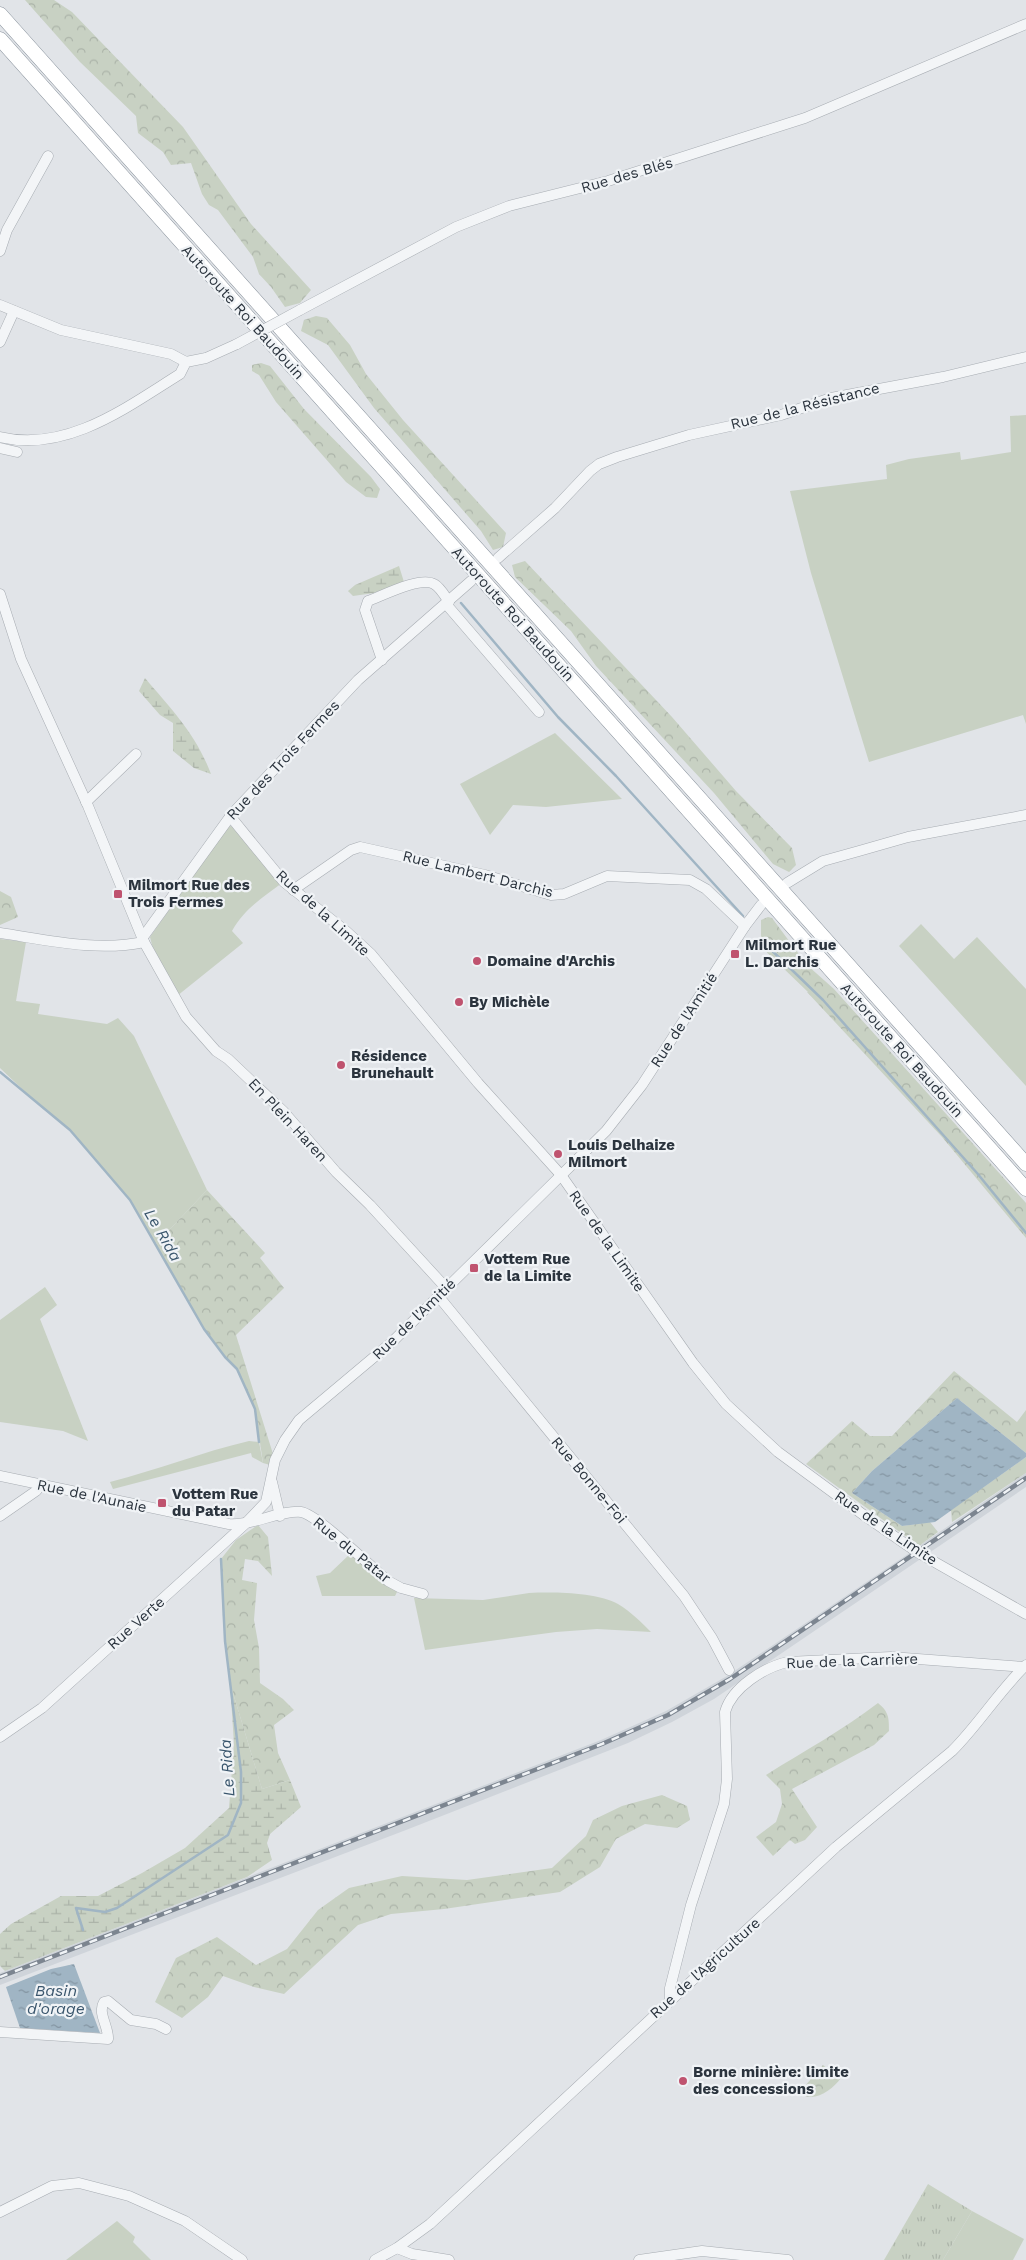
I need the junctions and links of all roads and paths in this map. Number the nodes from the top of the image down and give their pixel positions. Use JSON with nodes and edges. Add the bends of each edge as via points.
{"nodes":[{"id":1,"x":0,"y":14,"type":"edge"},
{"id":2,"x":1026,"y":24,"type":"edge"},
{"id":3,"x":0,"y":39,"type":"edge"},
{"id":4,"x":48,"y":156,"type":"dead end"},
{"id":5,"x":0,"y":252,"type":"edge"},
{"id":6,"x":0,"y":305,"type":"edge"},
{"id":7,"x":14,"y":311,"type":"junction"},
{"id":8,"x":0,"y":342,"type":"edge"},
{"id":9,"x":1026,"y":357,"type":"edge"},
{"id":10,"x":186,"y":362,"type":"junction"},
{"id":11,"x":0,"y":437,"type":"edge"},
{"id":12,"x":0,"y":448,"type":"edge"},
{"id":13,"x":17,"y":452,"type":"dead end"},
{"id":14,"x":498,"y":558,"type":"dead end"},
{"id":15,"x":471,"y":581,"type":"dead end"},
{"id":16,"x":0,"y":594,"type":"edge"},
{"id":17,"x":448,"y":603,"type":"junction"},
{"id":18,"x":382,"y":660,"type":"junction"},
{"id":19,"x":539,"y":712,"type":"dead end"},
{"id":20,"x":136,"y":754,"type":"dead end"},
{"id":21,"x":86,"y":802,"type":"junction"},
{"id":22,"x":1026,"y":815,"type":"edge"},
{"id":23,"x":230,"y":816,"type":"junction"},
{"id":24,"x":787,"y":883,"type":"dead end"},
{"id":25,"x":293,"y":890,"type":"junction"},
{"id":26,"x":761,"y":906,"type":"dead end"},
{"id":27,"x":745,"y":926,"type":"junction"},
{"id":28,"x":0,"y":933,"type":"edge"},
{"id":29,"x":144,"y":940,"type":"junction"},
{"id":30,"x":1026,"y":1164,"type":"edge"},
{"id":31,"x":561,"y":1175,"type":"junction"},
{"id":32,"x":1026,"y":1189,"type":"edge"},
{"id":33,"x":446,"y":1289,"type":"junction"},
{"id":34,"x":439,"y":1297,"type":"junction"},
{"id":35,"x":0,"y":1476,"type":"edge"},
{"id":36,"x":272,"y":1481,"type":"junction"},
{"id":37,"x":41,"y":1485,"type":"junction"},
{"id":38,"x":266,"y":1502,"type":"joint"},
{"id":39,"x":0,"y":1516,"type":"edge"},
{"id":40,"x":280,"y":1516,"type":"junction"},
{"id":41,"x":244,"y":1525,"type":"junction"},
{"id":42,"x":423,"y":1594,"type":"dead end"},
{"id":43,"x":1026,"y":1614,"type":"edge"},
{"id":44,"x":1025,"y":1666,"type":"edge"},
{"id":45,"x":729,"y":1670,"type":"dead end"},
{"id":46,"x":0,"y":1737,"type":"edge"},
{"id":47,"x":670,"y":1999,"type":"junction"},
{"id":48,"x":166,"y":2028,"type":"dead end"},
{"id":49,"x":0,"y":2032,"type":"edge"},
{"id":50,"x":0,"y":2212,"type":"edge"},
{"id":51,"x":396,"y":2248,"type":"junction"},
{"id":52,"x":242,"y":2260,"type":"edge"},
{"id":53,"x":375,"y":2260,"type":"edge"},
{"id":54,"x":449,"y":2260,"type":"edge"},
{"id":55,"x":639,"y":2260,"type":"edge"},
{"id":56,"x":788,"y":2260,"type":"edge"}],
"edges":[{"from":1,"to":30,"type":"highway","name":"Autoroute Roi Baudouin"},
{"from":2,"to":10,"type":"street","name":"Rue des Blés","bridge":true,"via":[[805,118],[608,181],[509,206],[456,227],[237,344],[206,358]]},
{"from":3,"to":32,"type":"highway","name":"Autoroute Roi Baudouin"},
{"from":4,"to":5,"type":"street","via":[[7,230]]},
{"from":6,"to":7,"type":"street"},
{"from":7,"to":8,"type":"street"},
{"from":7,"to":10,"type":"street","via":[[61,330],[171,354]]},
{"from":9,"to":14,"type":"street","name":"Rue de la Résistance","via":[[831,398],[781,415],[689,435],[617,456],[590,471],[555,508]]},
{"from":10,"to":11,"type":"street","via":[[180,374],[89,427],[38,439]]},
{"from":12,"to":13,"type":"street"},
{"from":15,"to":17,"type":"street","name":"Rue des Trois Fermes"},
{"from":16,"to":21,"type":"street","name":"En Plein Haren","via":[[11,634]]},
{"from":17,"to":18,"type":"street","name":"Rue des Trois Fermes"},
{"from":17,"to":18,"type":"street","via":[[435,584],[427,582],[368,601],[365,610]]},
{"from":17,"to":19,"type":"street"},
{"from":18,"to":23,"type":"street","name":"Rue des Trois Fermes","via":[[358,680]]},
{"from":20,"to":21,"type":"street"},
{"from":21,"to":29,"type":"street","name":"En Plein Haren"},
{"from":22,"to":24,"type":"street","via":[[908,837],[823,861]]},
{"from":23,"to":25,"type":"street","name":"Rue de la Limite"},
{"from":23,"to":29,"type":"street","name":"Rue des Trois Fermes"},
{"from":25,"to":27,"type":"street","name":"Rue Lambert Darchis","via":[[360,847],[485,875],[551,895],[564,894],[607,876],[690,880],[700,884]]},
{"from":25,"to":31,"type":"street","name":"Rue de la Limite","via":[[371,954],[478,1083]]},
{"from":26,"to":27,"type":"street","name":"Rue de l'Amitié"},
{"from":27,"to":31,"type":"street","name":"Rue de l'Amitié","via":[[628,1104],[606,1131]]},
{"from":28,"to":29,"type":"street","via":[[114,947]]},
{"from":29,"to":33,"type":"street","name":"En Plein Haren","via":[[186,1017],[216,1051],[284,1112]]},
{"from":31,"to":33,"type":"street","name":"Rue de l'Amitié"},
{"from":31,"to":43,"type":"street","name":"Rue de la Limite","via":[[693,1363],[731,1409],[778,1452],[865,1516],[921,1554]]},
{"from":33,"to":34,"type":"street","name":"Rue de l'Amitié"},
{"from":34,"to":36,"type":"street","name":"Rue de l'Amitié","via":[[392,1342],[299,1420],[275,1460]]},
{"from":34,"to":45,"type":"street","name":"Rue Bonne-Foi","via":[[684,1596]]},
{"from":35,"to":37,"type":"street","name":"Rue de l'Aunaie"},
{"from":36,"to":38,"type":"street","name":"Rue de l'Amitié"},
{"from":36,"to":40,"type":"street"},
{"from":37,"to":39,"type":"street"},
{"from":37,"to":41,"type":"street","name":"Rue de l'Aunaie"},
{"from":38,"to":41,"type":"street","name":"Rue Verte"},
{"from":40,"to":41,"type":"street","name":"Rue du Patar"},
{"from":40,"to":42,"type":"street","name":"Rue du Patar","via":[[301,1512],[319,1520],[388,1581]]},
{"from":41,"to":46,"type":"street","name":"Rue Verte","via":[[42,1708]]},
{"from":44,"to":47,"type":"street","name":"Rue de l'Agriculture","via":[[952,1751],[836,1847]]},
{"from":44,"to":47,"type":"street","name":"Rue de la Carrière","via":[[891,1656],[788,1662],[774,1666],[739,1690],[725,1712],[727,1779],[724,1804],[691,1904]]},
{"from":47,"to":51,"type":"street","name":"Rue de l'Agriculture","via":[[484,2175],[430,2224]]},
{"from":48,"to":49,"type":"street","via":[[131,2020],[108,2001],[104,2002],[102,2009],[108,2039]]},
{"from":50,"to":52,"type":"street","via":[[52,2186],[79,2183],[129,2196],[185,2221]]},
{"from":51,"to":53,"type":"street","name":"Rue de l'Agriculture"},
{"from":51,"to":54,"type":"street"},
{"from":55,"to":56,"type":"street","via":[[702,2250]]}]}
